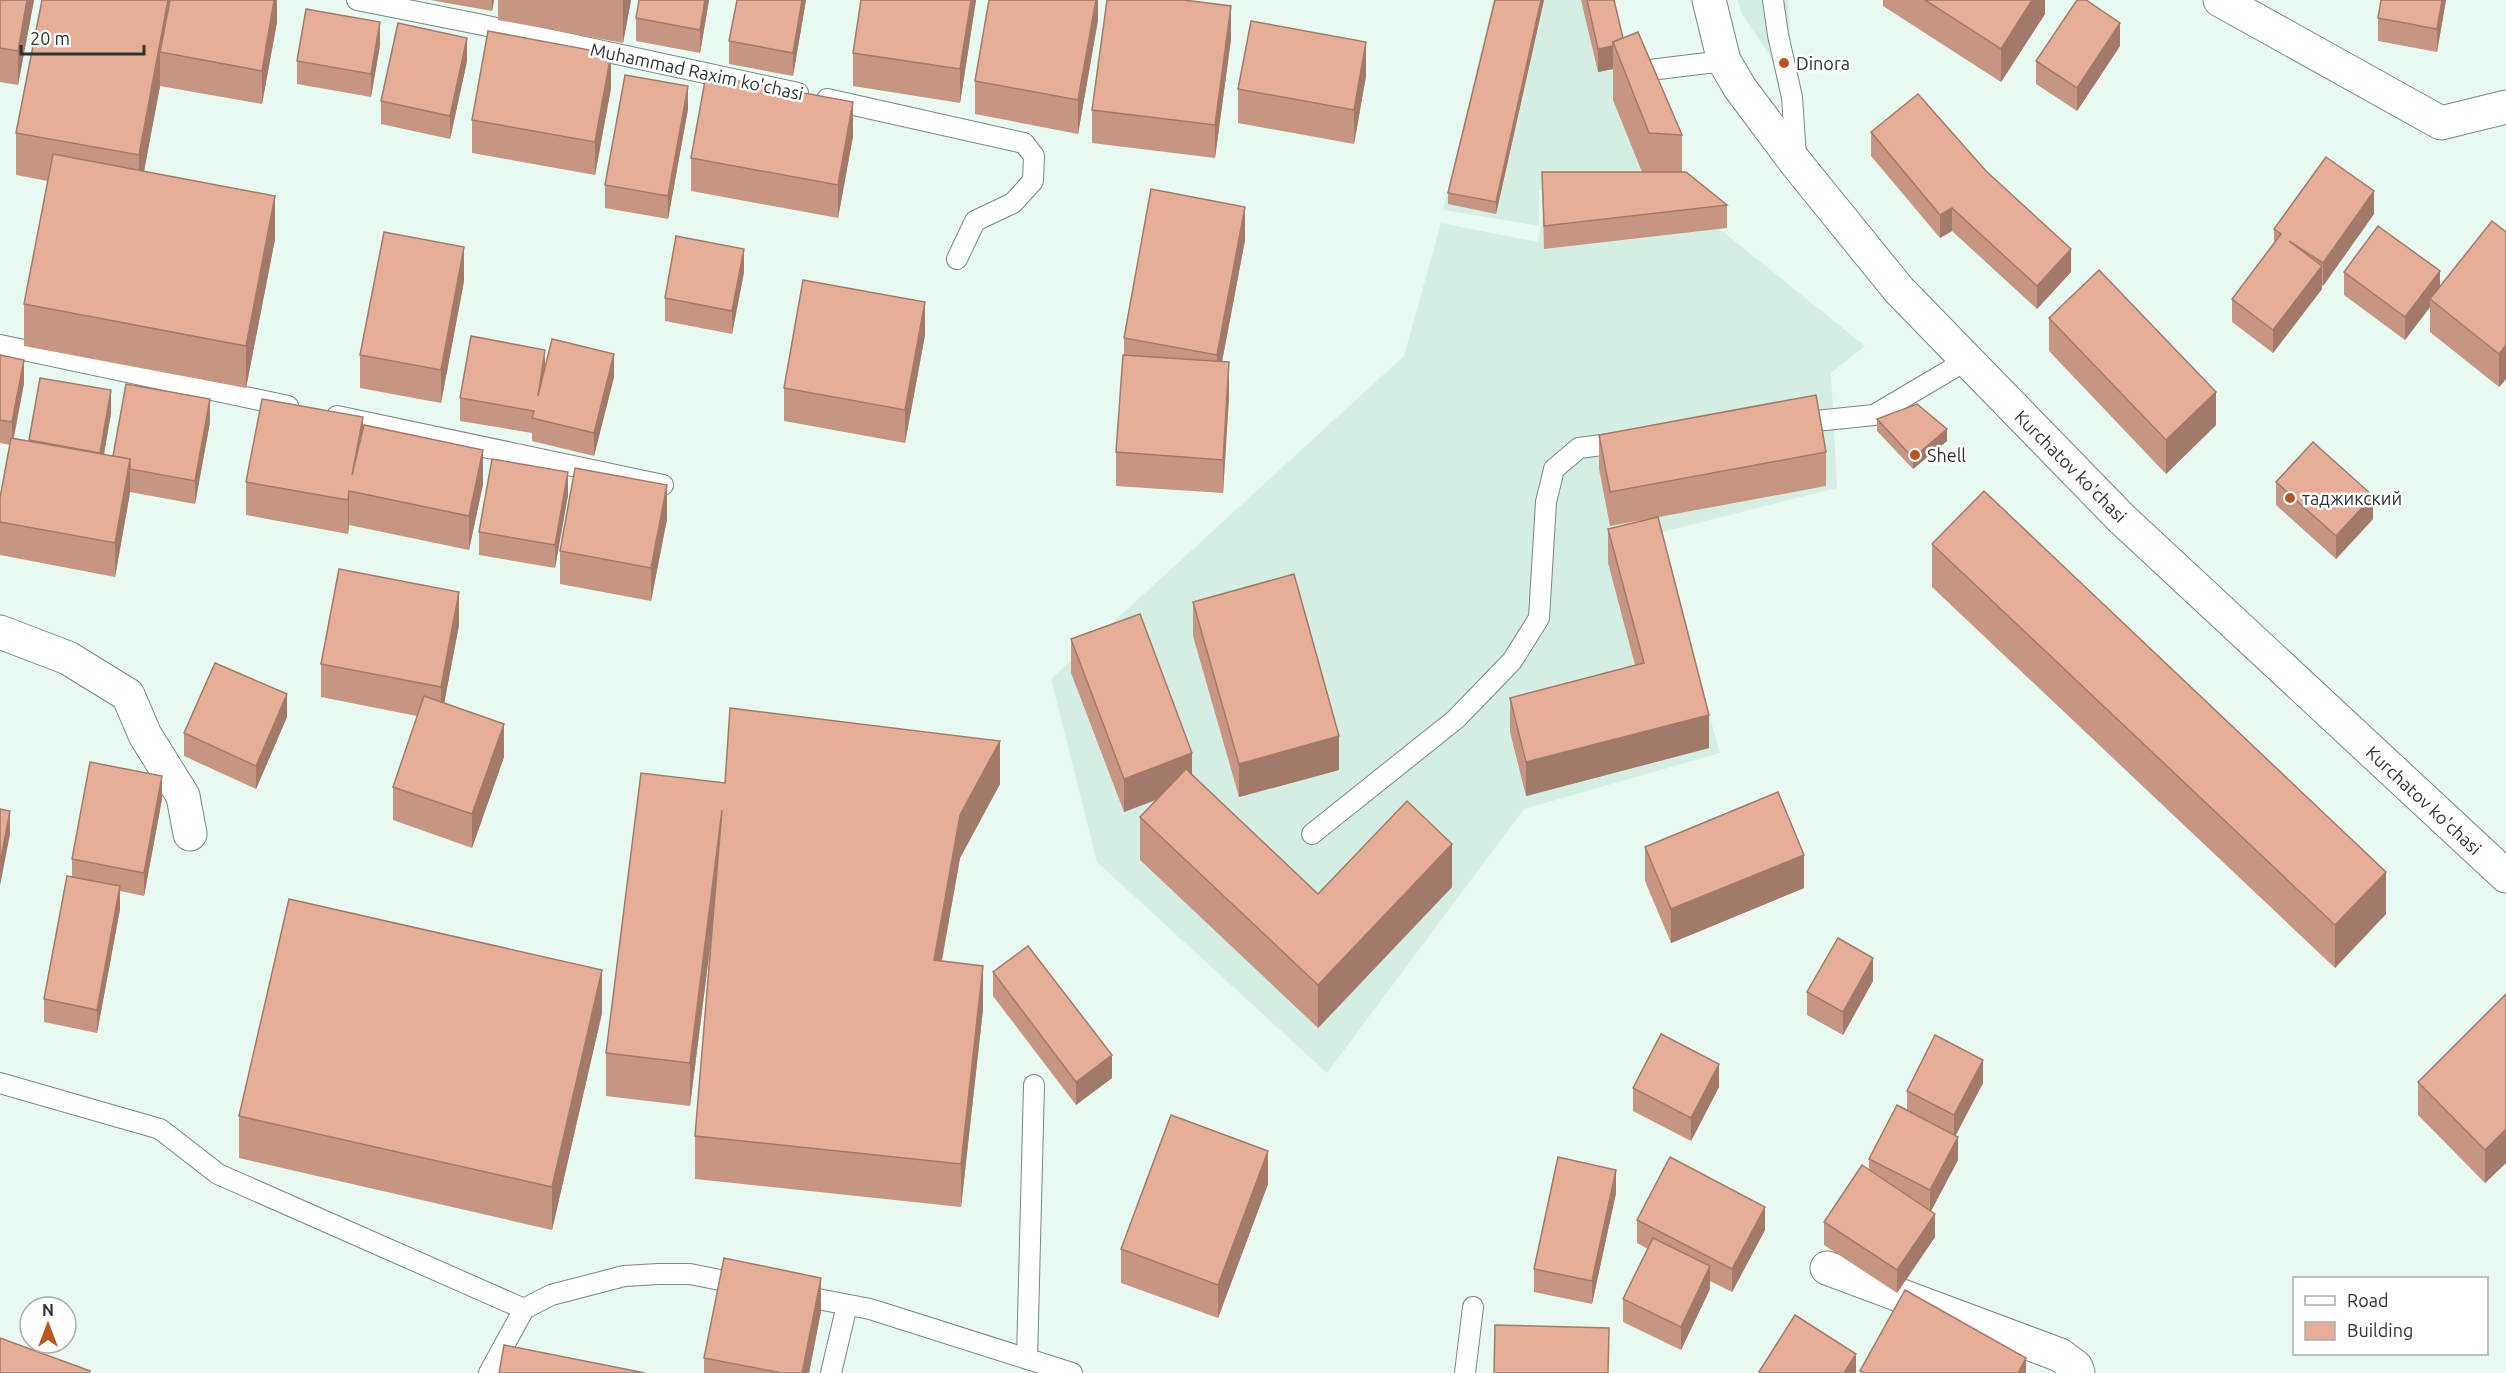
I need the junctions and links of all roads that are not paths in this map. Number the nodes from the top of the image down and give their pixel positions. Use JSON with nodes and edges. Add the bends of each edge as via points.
{"nodes":[{"id":1,"x":357,"y":0,"type":"edge"},
{"id":2,"x":1709,"y":0,"type":"edge"},
{"id":3,"x":1773,"y":0,"type":"edge"},
{"id":4,"x":2220,"y":0,"type":"edge"},
{"id":5,"x":1724,"y":61,"type":"junction"},
{"id":6,"x":1634,"y":72,"type":"edge"},
{"id":7,"x":2506,"y":107,"type":"edge"},
{"id":8,"x":1796,"y":163,"type":"junction"},
{"id":9,"x":957,"y":259,"type":"dead end"},
{"id":10,"x":0,"y":345,"type":"edge"},
{"id":11,"x":1967,"y":360,"type":"junction"},
{"id":12,"x":1782,"y":425,"type":"edge"},
{"id":13,"x":1644,"y":440,"type":"edge"},
{"id":14,"x":663,"y":484,"type":"edge"},
{"id":15,"x":0,"y":632,"type":"edge"},
{"id":16,"x":189,"y":834,"type":"dead end"},
{"id":17,"x":1312,"y":834,"type":"dead end"},
{"id":18,"x":2506,"y":876,"type":"edge"},
{"id":19,"x":0,"y":1083,"type":"edge"},
{"id":20,"x":1034,"y":1085,"type":"dead end"},
{"id":21,"x":1827,"y":1268,"type":"dead end"},
{"id":22,"x":847,"y":1305,"type":"junction"},
{"id":23,"x":1473,"y":1307,"type":"dead end"},
{"id":24,"x":525,"y":1309,"type":"junction"},
{"id":25,"x":1027,"y":1359,"type":"junction"},
{"id":26,"x":489,"y":1373,"type":"edge"},
{"id":27,"x":831,"y":1373,"type":"edge"},
{"id":28,"x":1072,"y":1373,"type":"edge"},
{"id":29,"x":1465,"y":1373,"type":"edge"},
{"id":30,"x":2078,"y":1373,"type":"edge"}],
"edges":[{"from":1,"to":9,"type":"lane","name":"Muhammad Raxim ko'chasi","via":[[1024,143],[1034,156],[1033,181],[1013,203],[975,221]]},
{"from":2,"to":5,"type":"main road","name":"Kurchatov ko'chasi"},
{"from":3,"to":8,"type":"lane","via":[[1792,97]]},
{"from":4,"to":7,"type":"main road","via":[[2441,123]]},
{"from":5,"to":6,"type":"lane"},
{"from":5,"to":8,"type":"main road","name":"Kurchatov ko'chasi"},
{"from":8,"to":11,"type":"main road","name":"Kurchatov ko'chasi","via":[[1899,290]]},
{"from":10,"to":14,"type":"lane"},
{"from":11,"to":12,"type":"lane","via":[[1874,415]]},
{"from":11,"to":18,"type":"main road","name":"Kurchatov ko'chasi","via":[[2122,519]]},
{"from":13,"to":17,"type":"lane","via":[[1579,448],[1554,469],[1546,502],[1539,618],[1512,661],[1456,719]]},
{"from":15,"to":16,"type":"main road","via":[[68,658],[128,695],[145,735],[183,796]]},
{"from":19,"to":24,"type":"lane","via":[[160,1129],[218,1174]]},
{"from":20,"to":25,"type":"lane"},
{"from":21,"to":30,"type":"main road","via":[[2060,1355]]},
{"from":22,"to":24,"type":"lane","via":[[690,1274],[624,1276],[551,1295]]},
{"from":22,"to":25,"type":"lane"},
{"from":22,"to":27,"type":"lane"},
{"from":23,"to":29,"type":"lane"},
{"from":24,"to":26,"type":"lane"},
{"from":25,"to":28,"type":"lane"}]}
